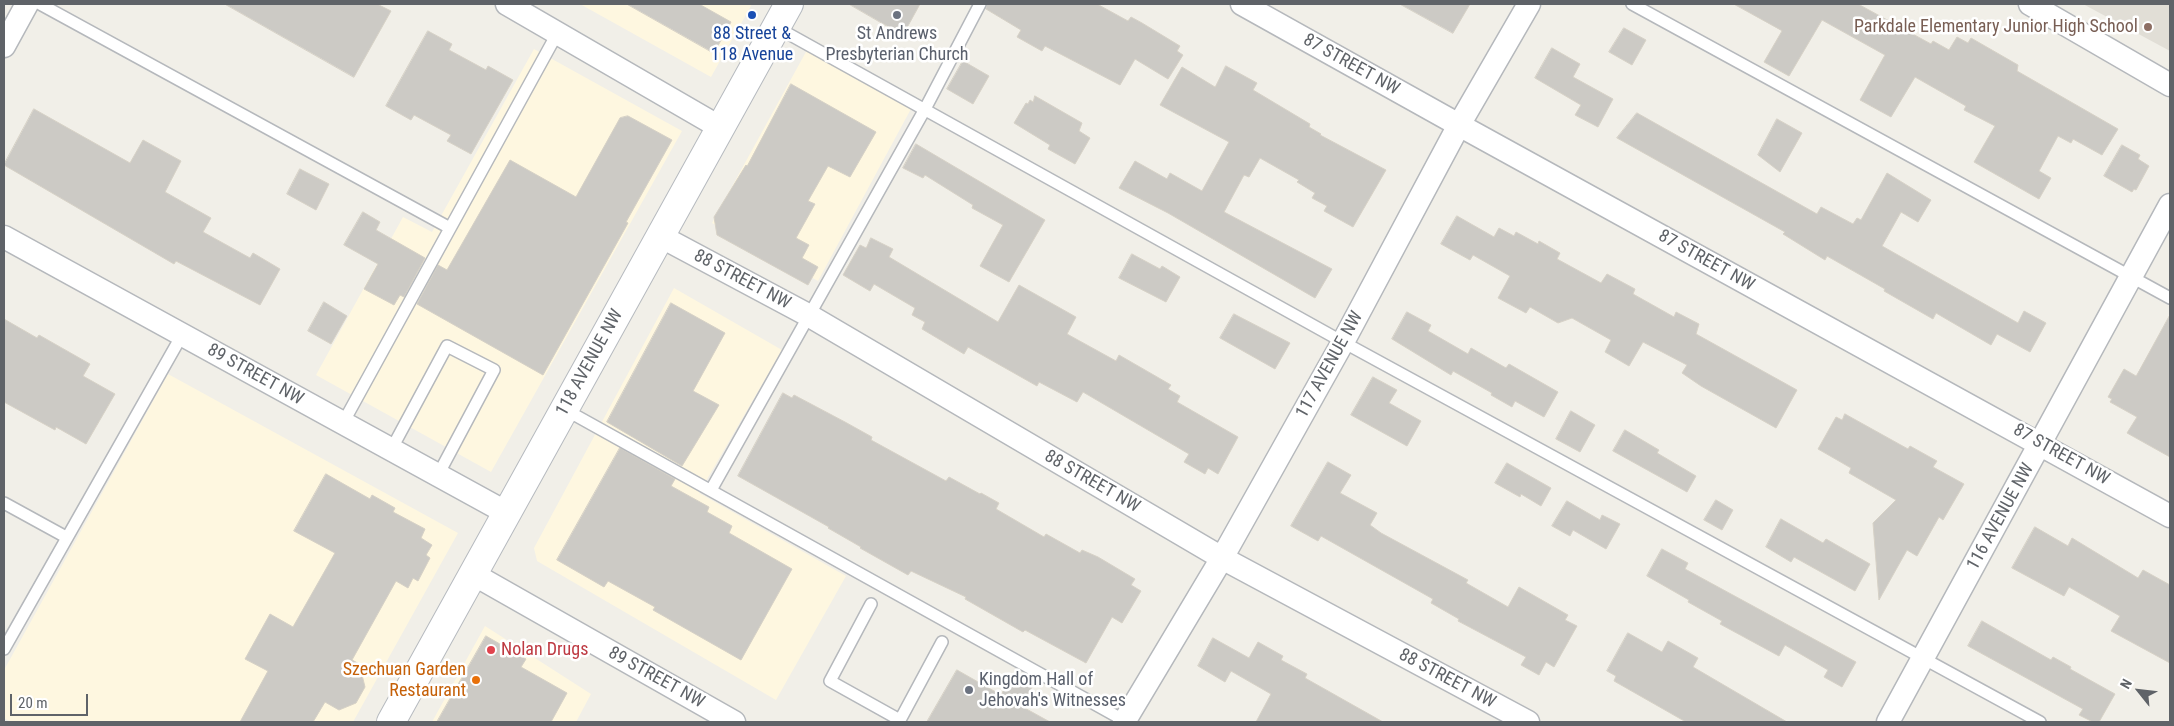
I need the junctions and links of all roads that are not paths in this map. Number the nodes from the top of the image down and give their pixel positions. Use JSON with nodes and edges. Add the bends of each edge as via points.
{"nodes":[{"id":1,"x":27,"y":4,"type":"edge"},
{"id":2,"x":40,"y":4,"type":"edge"},
{"id":3,"x":507,"y":4,"type":"edge"},
{"id":4,"x":789,"y":4,"type":"edge"},
{"id":5,"x":980,"y":4,"type":"edge"},
{"id":6,"x":1242,"y":4,"type":"edge"},
{"id":7,"x":1529,"y":4,"type":"edge"},
{"id":8,"x":1632,"y":4,"type":"edge"},
{"id":9,"x":2030,"y":4,"type":"edge"},
{"id":10,"x":776,"y":27,"type":"junction"},
{"id":11,"x":558,"y":32,"type":"junction"},
{"id":12,"x":4,"y":46,"type":"edge"},
{"id":13,"x":2170,"y":85,"type":"edge"},
{"id":14,"x":925,"y":109,"type":"junction"},
{"id":15,"x":1459,"y":125,"type":"junction"},
{"id":16,"x":720,"y":128,"type":"junction"},
{"id":17,"x":2170,"y":205,"type":"edge"},
{"id":18,"x":450,"y":228,"type":"junction"},
{"id":19,"x":660,"y":236,"type":"junction"},
{"id":20,"x":4,"y":237,"type":"edge"},
{"id":21,"x":2133,"y":277,"type":"junction"},
{"id":22,"x":2170,"y":298,"type":"edge"},
{"id":23,"x":808,"y":315,"type":"junction"},
{"id":24,"x":182,"y":335,"type":"junction"},
{"id":25,"x":1343,"y":342,"type":"junction"},
{"id":26,"x":564,"y":409,"type":"junction"},
{"id":27,"x":343,"y":423,"type":"junction"},
{"id":28,"x":2041,"y":444,"type":"junction"},
{"id":29,"x":392,"y":450,"type":"junction"},
{"id":30,"x":438,"y":475,"type":"junction"},
{"id":31,"x":711,"y":490,"type":"junction"},
{"id":32,"x":4,"y":503,"type":"edge"},
{"id":33,"x":507,"y":513,"type":"junction"},
{"id":34,"x":2170,"y":516,"type":"edge"},
{"id":35,"x":66,"y":536,"type":"junction"},
{"id":36,"x":1222,"y":558,"type":"junction"},
{"id":37,"x":473,"y":574,"type":"junction"},
{"id":38,"x":871,"y":604,"type":"dead end"},
{"id":39,"x":942,"y":642,"type":"dead end"},
{"id":40,"x":4,"y":649,"type":"edge"},
{"id":41,"x":1924,"y":658,"type":"junction"},
{"id":42,"x":899,"y":721,"type":"edge"},
{"id":43,"x":391,"y":722,"type":"edge"},
{"id":44,"x":734,"y":722,"type":"edge"},
{"id":45,"x":1126,"y":722,"type":"edge"},
{"id":46,"x":1528,"y":722,"type":"edge"},
{"id":47,"x":1888,"y":722,"type":"edge"},
{"id":48,"x":2040,"y":722,"type":"edge"}],
"edges":[{"from":1,"to":12,"type":"street"},
{"from":2,"to":18,"type":"lane"},
{"from":3,"to":11,"type":"street"},
{"from":4,"to":10,"type":"main road","name":"118 AVENUE NW"},
{"from":5,"to":14,"type":"lane"},
{"from":6,"to":15,"type":"street","name":"87 STREET NW"},
{"from":7,"to":15,"type":"street","name":"117 AVENUE NW"},
{"from":8,"to":21,"type":"lane"},
{"from":9,"to":13,"type":"street"},
{"from":10,"to":14,"type":"lane"},
{"from":10,"to":16,"type":"main road","name":"118 AVENUE NW"},
{"from":11,"to":16,"type":"street"},
{"from":11,"to":18,"type":"lane"},
{"from":14,"to":23,"type":"lane"},
{"from":14,"to":25,"type":"lane"},
{"from":15,"to":25,"type":"street","name":"117 AVENUE NW"},
{"from":15,"to":28,"type":"street","name":"87 STREET NW"},
{"from":16,"to":19,"type":"main road","name":"118 AVENUE NW"},
{"from":17,"to":21,"type":"street","name":"116 AVENUE NW"},
{"from":18,"to":27,"type":"lane"},
{"from":19,"to":23,"type":"street","name":"88 STREET NW"},
{"from":19,"to":26,"type":"main road","name":"118 AVENUE NW"},
{"from":20,"to":24,"type":"street","name":"89 STREET NW"},
{"from":21,"to":22,"type":"lane"},
{"from":21,"to":28,"type":"street","name":"116 AVENUE NW"},
{"from":23,"to":31,"type":"lane"},
{"from":23,"to":36,"type":"street","name":"88 STREET NW"},
{"from":24,"to":27,"type":"street","name":"89 STREET NW"},
{"from":24,"to":35,"type":"lane"},
{"from":25,"to":36,"type":"street","name":"117 AVENUE NW"},
{"from":25,"to":41,"type":"lane"},
{"from":26,"to":31,"type":"lane"},
{"from":26,"to":33,"type":"main road","name":"118 AVENUE NW"},
{"from":27,"to":29,"type":"street","name":"89 STREET NW"},
{"from":28,"to":34,"type":"street","name":"87 STREET NW"},
{"from":28,"to":41,"type":"street","name":"116 AVENUE NW"},
{"from":29,"to":30,"type":"street","name":"89 STREET NW"},
{"from":29,"to":30,"type":"lane","via":[[447,346],[494,370]]},
{"from":30,"to":33,"type":"street","name":"89 STREET NW"},
{"from":31,"to":45,"type":"lane"},
{"from":32,"to":35,"type":"lane"},
{"from":33,"to":37,"type":"main road","name":"118 AVENUE NW"},
{"from":35,"to":40,"type":"lane"},
{"from":36,"to":45,"type":"street","name":"117 AVENUE NW"},
{"from":36,"to":46,"type":"street","name":"88 STREET NW"},
{"from":37,"to":43,"type":"main road","name":"118 AVENUE NW"},
{"from":37,"to":44,"type":"street","name":"89 STREET NW"},
{"from":38,"to":42,"type":"lane","via":[[830,681]]},
{"from":39,"to":42,"type":"lane"},
{"from":41,"to":47,"type":"street","name":"116 AVENUE NW"},
{"from":41,"to":48,"type":"lane"}]}
